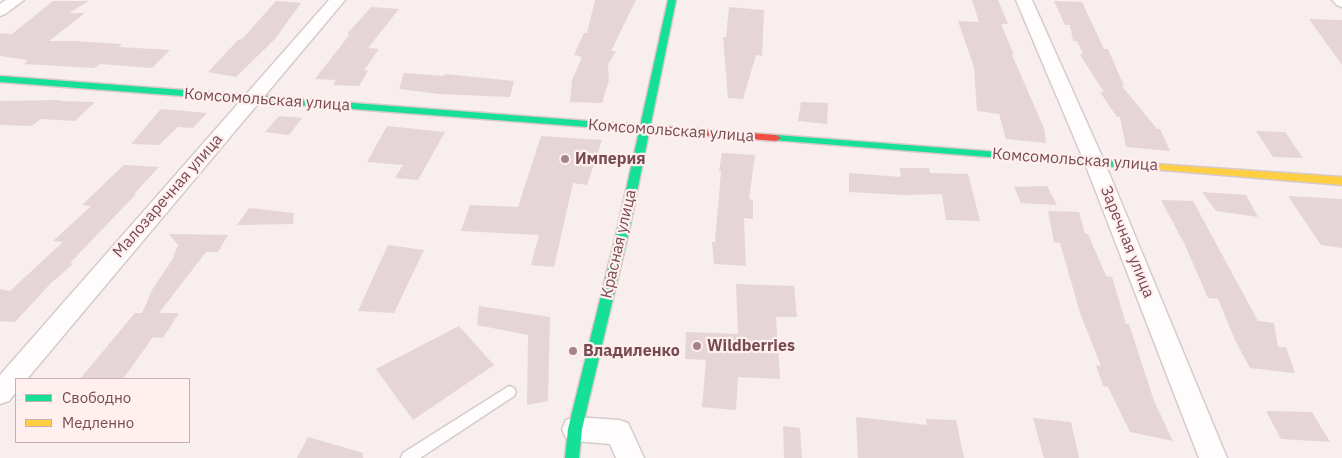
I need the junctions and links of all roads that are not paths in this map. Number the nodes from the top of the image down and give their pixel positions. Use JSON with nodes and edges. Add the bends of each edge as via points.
{"nodes":[{"id":1,"x":16,"y":0,"type":"edge"},
{"id":2,"x":337,"y":0,"type":"edge"},
{"id":3,"x":672,"y":0,"type":"edge"},
{"id":4,"x":1024,"y":0,"type":"edge"},
{"id":5,"x":0,"y":11,"type":"edge"},
{"id":6,"x":0,"y":79,"type":"edge"},
{"id":7,"x":251,"y":99,"type":"junction"},
{"id":8,"x":645,"y":128,"type":"junction"},
{"id":9,"x":1094,"y":161,"type":"junction"},
{"id":10,"x":1342,"y":181,"type":"edge"},
{"id":11,"x":509,"y":392,"type":"dead end"},
{"id":12,"x":0,"y":393,"type":"edge"},
{"id":13,"x":575,"y":429,"type":"junction"},
{"id":14,"x":408,"y":458,"type":"edge"},
{"id":15,"x":562,"y":458,"type":"edge"},
{"id":16,"x":572,"y":458,"type":"edge"},
{"id":17,"x":630,"y":458,"type":"edge"},
{"id":18,"x":1214,"y":458,"type":"edge"}],
"edges":[{"from":1,"to":5,"type":"street"},
{"from":2,"to":7,"type":"street","name":"Малозаречная улица"},
{"from":3,"to":8,"type":"street","name":"Красная улица"},
{"from":4,"to":9,"type":"street","name":"Заречная улица"},
{"from":6,"to":7,"type":"street","name":"Комсомольская улица"},
{"from":7,"to":8,"type":"street","name":"Комсомольская улица"},
{"from":7,"to":12,"type":"street","name":"Малозаречная улица"},
{"from":8,"to":9,"type":"street","name":"Комсомольская улица"},
{"from":8,"to":13,"type":"street","name":"Красная улица"},
{"from":9,"to":10,"type":"street","name":"Комсомольская улица"},
{"from":9,"to":18,"type":"street","name":"Заречная улица"},
{"from":11,"to":14,"type":"lane"},
{"from":13,"to":15,"type":"street"},
{"from":13,"to":16,"type":"street"},
{"from":13,"to":17,"type":"street","via":[[619,432]]}]}
